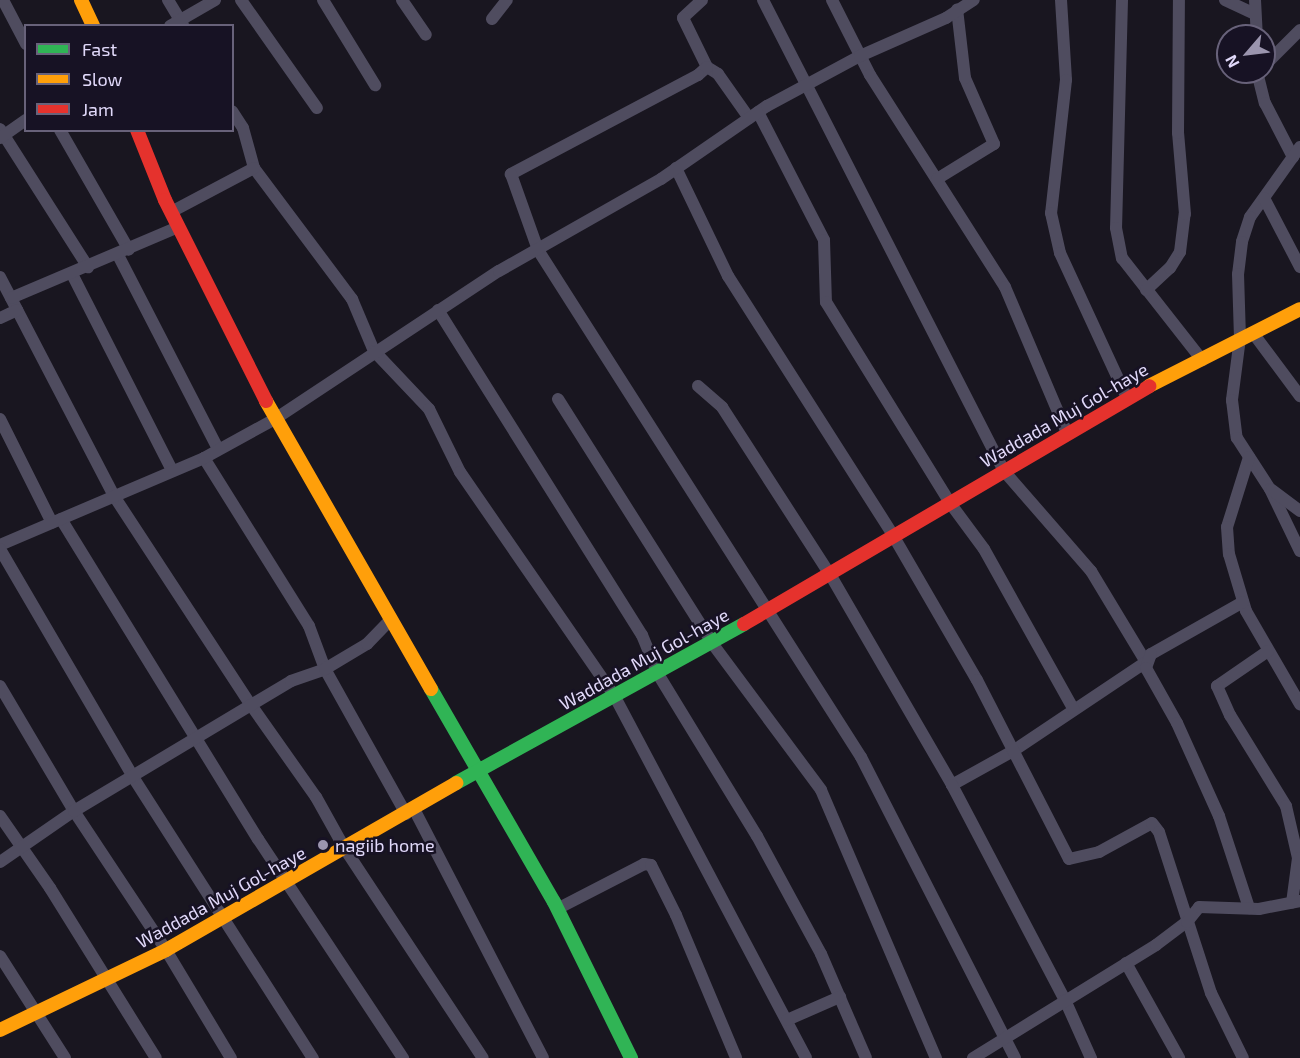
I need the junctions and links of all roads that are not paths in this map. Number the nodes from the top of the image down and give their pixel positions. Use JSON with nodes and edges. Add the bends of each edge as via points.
{"nodes":[{"id":1,"x":3,"y":0,"type":"edge"},
{"id":2,"x":81,"y":0,"type":"edge"},
{"id":3,"x":168,"y":0,"type":"edge"},
{"id":4,"x":215,"y":0,"type":"edge"},
{"id":5,"x":242,"y":0,"type":"edge"},
{"id":6,"x":323,"y":0,"type":"edge"},
{"id":7,"x":402,"y":0,"type":"edge"},
{"id":8,"x":507,"y":0,"type":"edge"},
{"id":9,"x":702,"y":0,"type":"edge"},
{"id":10,"x":763,"y":0,"type":"edge"},
{"id":11,"x":831,"y":0,"type":"edge"},
{"id":12,"x":974,"y":0,"type":"edge"},
{"id":13,"x":1061,"y":0,"type":"edge"},
{"id":14,"x":1122,"y":0,"type":"edge"},
{"id":15,"x":1179,"y":0,"type":"edge"},
{"id":16,"x":1225,"y":0,"type":"edge"},
{"id":17,"x":1255,"y":0,"type":"edge"},
{"id":18,"x":957,"y":9,"type":"junction"},
{"id":19,"x":1255,"y":14,"type":"junction"},
{"id":20,"x":492,"y":19,"type":"dead end"},
{"id":21,"x":92,"y":24,"type":"edge"},
{"id":22,"x":178,"y":24,"type":"edge"},
{"id":23,"x":1256,"y":24,"type":"edge"},
{"id":24,"x":1300,"y":30,"type":"edge"},
{"id":25,"x":426,"y":35,"type":"dead end"},
{"id":26,"x":24,"y":40,"type":"edge"},
{"id":27,"x":1276,"y":54,"type":"edge"},
{"id":28,"x":860,"y":56,"type":"junction"},
{"id":29,"x":707,"y":67,"type":"junction"},
{"id":30,"x":807,"y":83,"type":"junction"},
{"id":31,"x":375,"y":84,"type":"dead end"},
{"id":32,"x":1261,"y":84,"type":"edge"},
{"id":33,"x":317,"y":108,"type":"dead end"},
{"id":34,"x":234,"y":114,"type":"edge"},
{"id":35,"x":753,"y":115,"type":"junction"},
{"id":36,"x":24,"y":121,"type":"edge"},
{"id":37,"x":61,"y":132,"type":"edge"},
{"id":38,"x":138,"y":132,"type":"edge"},
{"id":39,"x":1,"y":134,"type":"edge"},
{"id":40,"x":1296,"y":152,"type":"edge"},
{"id":41,"x":254,"y":168,"type":"junction"},
{"id":42,"x":676,"y":168,"type":"junction"},
{"id":43,"x":937,"y":179,"type":"junction"},
{"id":44,"x":1264,"y":198,"type":"junction"},
{"id":45,"x":171,"y":212,"type":"junction"},
{"id":46,"x":178,"y":227,"type":"junction"},
{"id":47,"x":538,"y":250,"type":"junction"},
{"id":48,"x":124,"y":253,"type":"junction"},
{"id":49,"x":88,"y":267,"type":"junction"},
{"id":50,"x":1300,"y":267,"type":"edge"},
{"id":51,"x":72,"y":274,"type":"junction"},
{"id":52,"x":0,"y":277,"type":"edge"},
{"id":53,"x":1146,"y":290,"type":"junction"},
{"id":54,"x":11,"y":298,"type":"junction"},
{"id":55,"x":1300,"y":309,"type":"edge"},
{"id":56,"x":17,"y":310,"type":"junction"},
{"id":57,"x":438,"y":310,"type":"junction"},
{"id":58,"x":0,"y":318,"type":"edge"},
{"id":59,"x":1246,"y":336,"type":"junction"},
{"id":60,"x":374,"y":351,"type":"junction"},
{"id":61,"x":1202,"y":360,"type":"junction"},
{"id":62,"x":698,"y":386,"type":"dead end"},
{"id":63,"x":1300,"y":396,"type":"edge"},
{"id":64,"x":1127,"y":398,"type":"junction"},
{"id":65,"x":558,"y":399,"type":"dead end"},
{"id":66,"x":0,"y":419,"type":"edge"},
{"id":67,"x":274,"y":419,"type":"junction"},
{"id":68,"x":1067,"y":433,"type":"junction"},
{"id":69,"x":218,"y":449,"type":"junction"},
{"id":70,"x":1249,"y":457,"type":"junction"},
{"id":71,"x":204,"y":458,"type":"junction"},
{"id":72,"x":172,"y":470,"type":"junction"},
{"id":73,"x":1004,"y":471,"type":"junction"},
{"id":74,"x":1270,"y":489,"type":"junction"},
{"id":75,"x":114,"y":496,"type":"junction"},
{"id":76,"x":950,"y":503,"type":"junction"},
{"id":77,"x":1300,"y":511,"type":"edge"},
{"id":78,"x":56,"y":521,"type":"junction"},
{"id":79,"x":894,"y":537,"type":"junction"},
{"id":80,"x":0,"y":547,"type":"edge"},
{"id":81,"x":1300,"y":551,"type":"edge"},
{"id":82,"x":831,"y":576,"type":"junction"},
{"id":83,"x":1243,"y":602,"type":"junction"},
{"id":84,"x":767,"y":612,"type":"junction"},
{"id":85,"x":392,"y":619,"type":"junction"},
{"id":86,"x":712,"y":643,"type":"junction"},
{"id":87,"x":1268,"y":651,"type":"junction"},
{"id":88,"x":1146,"y":662,"type":"junction"},
{"id":89,"x":325,"y":669,"type":"junction"},
{"id":90,"x":658,"y":674,"type":"junction"},
{"id":91,"x":0,"y":686,"type":"edge"},
{"id":92,"x":615,"y":697,"type":"junction"},
{"id":93,"x":1300,"y":704,"type":"edge"},
{"id":94,"x":251,"y":705,"type":"junction"},
{"id":95,"x":1074,"y":710,"type":"junction"},
{"id":96,"x":196,"y":740,"type":"junction"},
{"id":97,"x":1013,"y":751,"type":"junction"},
{"id":98,"x":477,"y":771,"type":"junction"},
{"id":99,"x":133,"y":777,"type":"junction"},
{"id":100,"x":952,"y":785,"type":"junction"},
{"id":101,"x":74,"y":811,"type":"junction"},
{"id":102,"x":410,"y":811,"type":"junction"},
{"id":103,"x":0,"y":816,"type":"edge"},
{"id":104,"x":20,"y":848,"type":"junction"},
{"id":105,"x":345,"y":849,"type":"junction"},
{"id":106,"x":0,"y":862,"type":"edge"},
{"id":107,"x":286,"y":881,"type":"junction"},
{"id":108,"x":1296,"y":902,"type":"edge"},
{"id":109,"x":1249,"y":908,"type":"junction"},
{"id":110,"x":557,"y":909,"type":"junction"},
{"id":111,"x":222,"y":918,"type":"junction"},
{"id":112,"x":1186,"y":922,"type":"junction"},
{"id":113,"x":166,"y":950,"type":"junction"},
{"id":114,"x":0,"y":956,"type":"edge"},
{"id":115,"x":1126,"y":963,"type":"junction"},
{"id":116,"x":106,"y":979,"type":"junction"},
{"id":117,"x":840,"y":997,"type":"junction"},
{"id":118,"x":1065,"y":1000,"type":"junction"},
{"id":119,"x":35,"y":1012,"type":"junction"},
{"id":120,"x":787,"y":1020,"type":"junction"},
{"id":121,"x":0,"y":1029,"type":"edge"},
{"id":122,"x":1004,"y":1041,"type":"junction"},
{"id":123,"x":64,"y":1058,"type":"edge"},
{"id":124,"x":156,"y":1058,"type":"edge"},
{"id":125,"x":231,"y":1058,"type":"edge"},
{"id":126,"x":313,"y":1058,"type":"edge"},
{"id":127,"x":403,"y":1058,"type":"edge"},
{"id":128,"x":483,"y":1058,"type":"edge"},
{"id":129,"x":543,"y":1058,"type":"edge"},
{"id":130,"x":631,"y":1058,"type":"edge"},
{"id":131,"x":736,"y":1058,"type":"edge"},
{"id":132,"x":806,"y":1058,"type":"edge"},
{"id":133,"x":866,"y":1058,"type":"edge"},
{"id":134,"x":936,"y":1058,"type":"edge"},
{"id":135,"x":973,"y":1058,"type":"edge"},
{"id":136,"x":1015,"y":1058,"type":"edge"},
{"id":137,"x":1090,"y":1058,"type":"edge"},
{"id":138,"x":1179,"y":1058,"type":"edge"},
{"id":139,"x":1243,"y":1058,"type":"edge"}],
"edges":[{"from":1,"to":26,"type":"street"},
{"from":2,"to":21,"type":"street"},
{"from":3,"to":22,"type":"street"},
{"from":4,"to":22,"type":"street"},
{"from":5,"to":33,"type":"street"},
{"from":6,"to":31,"type":"street"},
{"from":7,"to":25,"type":"street"},
{"from":8,"to":20,"type":"street"},
{"from":9,"to":29,"type":"street","via":[[683,18]]},
{"from":10,"to":30,"type":"street"},
{"from":11,"to":28,"type":"street"},
{"from":12,"to":18,"type":"street"},
{"from":13,"to":64,"type":"street","via":[[1066,80],[1051,213],[1060,254]]},
{"from":14,"to":53,"type":"street","via":[[1116,228],[1122,258]]},
{"from":15,"to":53,"type":"street","via":[[1178,133],[1185,214],[1180,252],[1170,268]]},
{"from":16,"to":19,"type":"street"},
{"from":17,"to":19,"type":"street"},
{"from":18,"to":28,"type":"street","via":[[946,18]]},
{"from":18,"to":43,"type":"street","via":[[965,78],[994,144]]},
{"from":19,"to":23,"type":"street"},
{"from":24,"to":27,"type":"street"},
{"from":28,"to":30,"type":"street"},
{"from":28,"to":43,"type":"street"},
{"from":29,"to":35,"type":"street","via":[[718,74]]},
{"from":29,"to":47,"type":"street","via":[[511,174]]},
{"from":30,"to":35,"type":"street"},
{"from":30,"to":73,"type":"street","via":[[901,275]]},
{"from":32,"to":40,"type":"street","via":[[1265,104]]},
{"from":34,"to":41,"type":"street","via":[[243,128]]},
{"from":35,"to":42,"type":"street"},
{"from":35,"to":76,"type":"street","via":[[824,240],[826,302]]},
{"from":36,"to":39,"type":"street"},
{"from":37,"to":48,"type":"street"},
{"from":38,"to":45,"type":"street"},
{"from":39,"to":49,"type":"street"},
{"from":40,"to":44,"type":"street"},
{"from":41,"to":45,"type":"street"},
{"from":41,"to":60,"type":"street","via":[[352,299]]},
{"from":42,"to":47,"type":"street"},
{"from":42,"to":79,"type":"street","via":[[728,276]]},
{"from":43,"to":68,"type":"street","via":[[1019,314]]},
{"from":44,"to":50,"type":"street"},
{"from":44,"to":59,"type":"street","via":[[1250,217],[1242,242],[1238,274]]},
{"from":45,"to":46,"type":"street"},
{"from":46,"to":48,"type":"street"},
{"from":46,"to":67,"type":"street"},
{"from":47,"to":57,"type":"street"},
{"from":47,"to":84,"type":"street"},
{"from":48,"to":49,"type":"street"},
{"from":48,"to":69,"type":"street"},
{"from":49,"to":51,"type":"street"},
{"from":51,"to":54,"type":"street"},
{"from":51,"to":72,"type":"street"},
{"from":52,"to":54,"type":"street"},
{"from":53,"to":61,"type":"street"},
{"from":54,"to":56,"type":"street"},
{"from":55,"to":59,"type":"street","name":"Waddada Muj Gol-haye"},
{"from":56,"to":58,"type":"street"},
{"from":56,"to":75,"type":"street"},
{"from":57,"to":60,"type":"street"},
{"from":57,"to":90,"type":"street","via":[[642,635]]},
{"from":59,"to":61,"type":"street","name":"Waddada Muj Gol-haye"},
{"from":59,"to":63,"type":"street"},
{"from":59,"to":70,"type":"street","via":[[1232,422]]},
{"from":60,"to":67,"type":"street"},
{"from":60,"to":92,"type":"street","via":[[429,409],[459,472]]},
{"from":61,"to":64,"type":"street","name":"Waddada Muj Gol-haye"},
{"from":62,"to":82,"type":"street","via":[[722,406]]},
{"from":64,"to":68,"type":"street","name":"Waddada Muj Gol-haye"},
{"from":65,"to":86,"type":"street"},
{"from":66,"to":78,"type":"street"},
{"from":67,"to":69,"type":"street"},
{"from":67,"to":85,"type":"street"},
{"from":68,"to":73,"type":"street","name":"Waddada Muj Gol-haye"},
{"from":69,"to":71,"type":"street"},
{"from":70,"to":74,"type":"street"},
{"from":70,"to":83,"type":"street","via":[[1227,527],[1229,554]]},
{"from":71,"to":72,"type":"street"},
{"from":71,"to":89,"type":"street","via":[[309,626]]},
{"from":72,"to":75,"type":"street"},
{"from":73,"to":76,"type":"street","name":"Waddada Muj Gol-haye"},
{"from":73,"to":88,"type":"street","via":[[1091,571]]},
{"from":74,"to":77,"type":"street"},
{"from":74,"to":81,"type":"street"},
{"from":75,"to":78,"type":"street"},
{"from":75,"to":94,"type":"street"},
{"from":76,"to":79,"type":"street","name":"Waddada Muj Gol-haye"},
{"from":76,"to":95,"type":"street","via":[[990,558]]},
{"from":78,"to":80,"type":"street"},
{"from":78,"to":96,"type":"street"},
{"from":79,"to":82,"type":"street","name":"Waddada Muj Gol-haye"},
{"from":79,"to":97,"type":"street","via":[[977,680]]},
{"from":80,"to":99,"type":"street"},
{"from":82,"to":84,"type":"street","name":"Waddada Muj Gol-haye"},
{"from":82,"to":100,"type":"street"},
{"from":83,"to":87,"type":"street"},
{"from":83,"to":88,"type":"street","via":[[1150,654]]},
{"from":84,"to":86,"type":"street","name":"Waddada Muj Gol-haye"},
{"from":84,"to":122,"type":"street","via":[[861,757]]},
{"from":85,"to":89,"type":"street","via":[[367,644]]},
{"from":85,"to":98,"type":"street"},
{"from":86,"to":90,"type":"street","name":"Waddada Muj Gol-haye"},
{"from":86,"to":134,"type":"street","via":[[821,790]]},
{"from":87,"to":93,"type":"street"},
{"from":87,"to":108,"type":"street","via":[[1217,686],[1230,715],[1286,806],[1298,858]]},
{"from":88,"to":95,"type":"street"},
{"from":88,"to":109,"type":"street","via":[[1146,674],[1177,723],[1219,816]]},
{"from":89,"to":94,"type":"street","via":[[291,681]]},
{"from":89,"to":102,"type":"street"},
{"from":90,"to":92,"type":"street","name":"Waddada Muj Gol-haye"},
{"from":90,"to":117,"type":"street","via":[[767,853]]},
{"from":91,"to":101,"type":"street"},
{"from":92,"to":98,"type":"street","name":"Waddada Muj Gol-haye"},
{"from":92,"to":120,"type":"street"},
{"from":94,"to":96,"type":"street"},
{"from":94,"to":105,"type":"street","via":[[316,797]]},
{"from":95,"to":97,"type":"street"},
{"from":96,"to":99,"type":"street"},
{"from":96,"to":107,"type":"street"},
{"from":97,"to":100,"type":"street"},
{"from":97,"to":112,"type":"street","via":[[1069,859],[1099,852],[1152,823],[1159,832]]},
{"from":98,"to":102,"type":"street","name":"Waddada Muj Gol-haye"},
{"from":98,"to":110,"type":"street"},
{"from":99,"to":101,"type":"street"},
{"from":99,"to":111,"type":"street"},
{"from":100,"to":118,"type":"street"},
{"from":101,"to":104,"type":"street"},
{"from":101,"to":113,"type":"street"},
{"from":102,"to":105,"type":"street","name":"Waddada Muj Gol-haye"},
{"from":102,"to":129,"type":"street"},
{"from":103,"to":104,"type":"street"},
{"from":104,"to":106,"type":"street"},
{"from":104,"to":116,"type":"street"},
{"from":105,"to":107,"type":"street","name":"Waddada Muj Gol-haye"},
{"from":105,"to":128,"type":"street"},
{"from":107,"to":111,"type":"street","name":"Waddada Muj Gol-haye"},
{"from":107,"to":127,"type":"street"},
{"from":108,"to":109,"type":"street"},
{"from":109,"to":112,"type":"street","via":[[1199,906]]},
{"from":110,"to":130,"type":"street"},
{"from":110,"to":131,"type":"street","via":[[644,864],[651,865]]},
{"from":111,"to":113,"type":"street","name":"Waddada Muj Gol-haye"},
{"from":111,"to":126,"type":"street"},
{"from":112,"to":115,"type":"street"},
{"from":112,"to":139,"type":"street","via":[[1211,993]]},
{"from":113,"to":116,"type":"street","name":"Waddada Muj Gol-haye"},
{"from":113,"to":125,"type":"street"},
{"from":114,"to":119,"type":"street"},
{"from":115,"to":118,"type":"street"},
{"from":115,"to":138,"type":"street"},
{"from":116,"to":119,"type":"street","name":"Waddada Muj Gol-haye"},
{"from":116,"to":124,"type":"street"},
{"from":117,"to":120,"type":"street"},
{"from":117,"to":133,"type":"street"},
{"from":118,"to":122,"type":"street"},
{"from":118,"to":137,"type":"street"},
{"from":119,"to":121,"type":"street","name":"Waddada Muj Gol-haye"},
{"from":119,"to":123,"type":"street"},
{"from":120,"to":132,"type":"street"},
{"from":122,"to":135,"type":"street"},
{"from":122,"to":136,"type":"street"}]}
